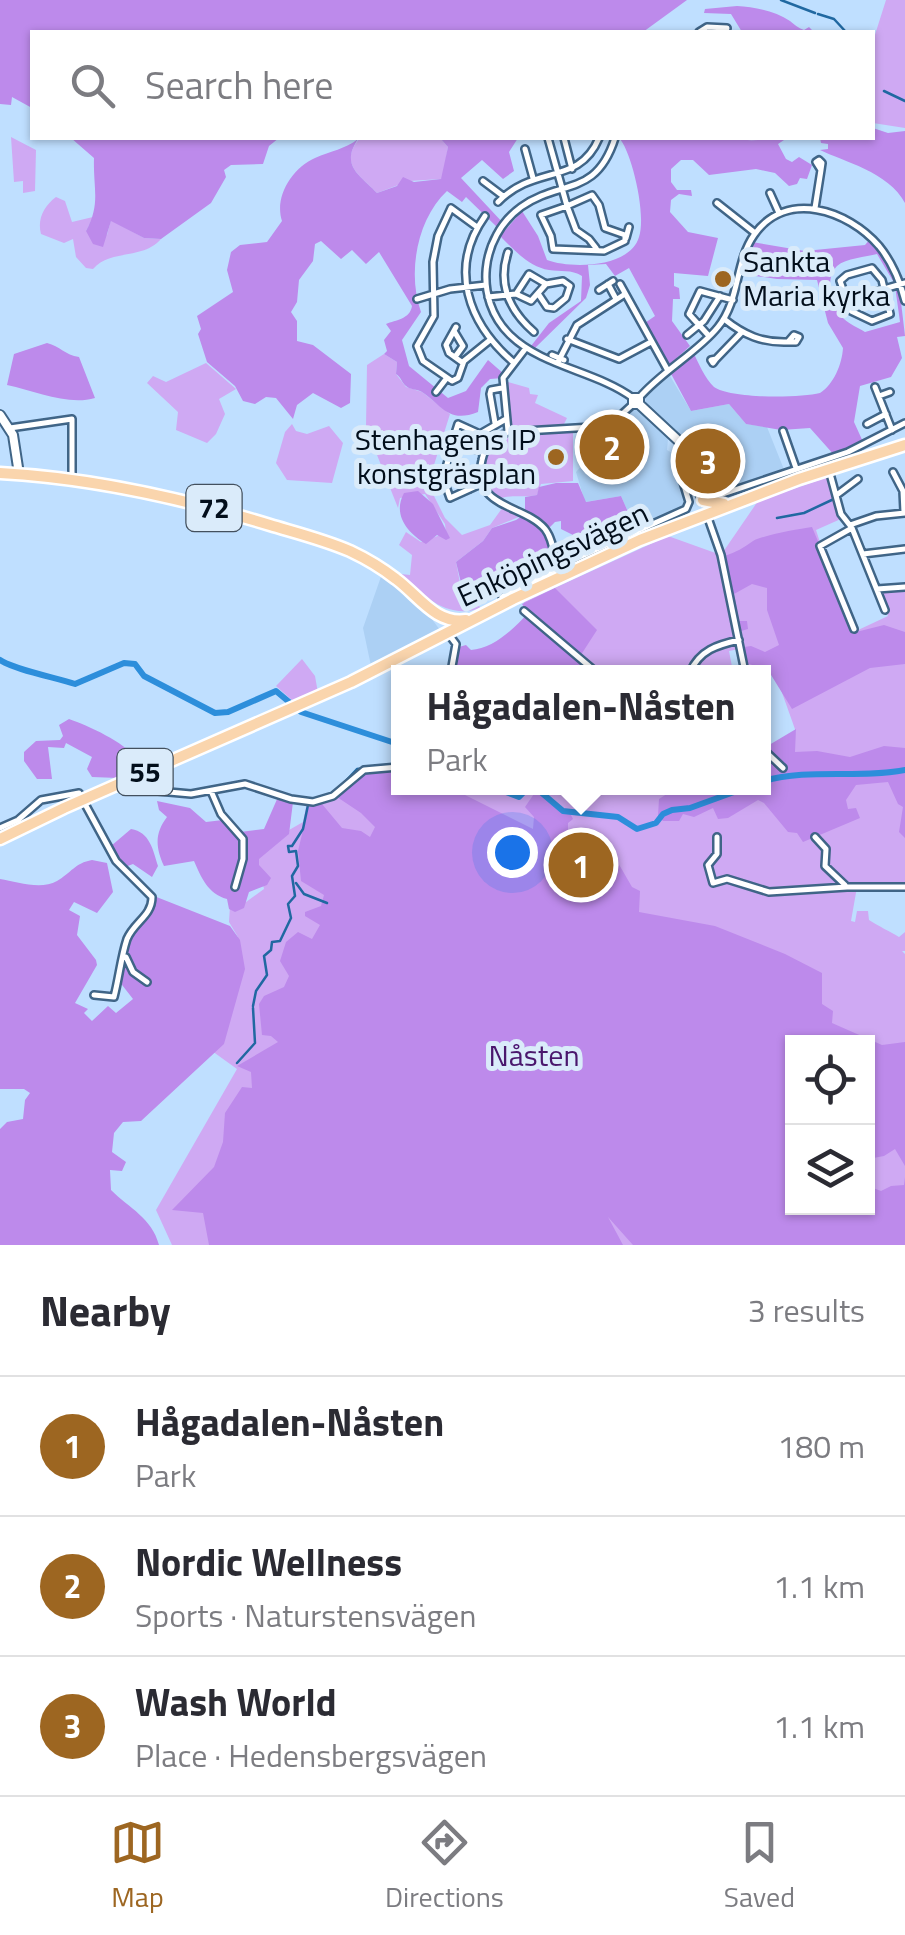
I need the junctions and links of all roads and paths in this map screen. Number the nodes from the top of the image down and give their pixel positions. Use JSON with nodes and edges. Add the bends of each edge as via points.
{"nodes":[{"id":1,"x":728,"y":29,"type":"edge"},
{"id":2,"x":702,"y":30,"type":"edge"},
{"id":3,"x":548,"y":140,"type":"edge"},
{"id":4,"x":565,"y":140,"type":"edge"},
{"id":5,"x":598,"y":140,"type":"edge"},
{"id":6,"x":614,"y":140,"type":"edge"},
{"id":7,"x":525,"y":149,"type":"dead end"},
{"id":8,"x":572,"y":169,"type":"junction"},
{"id":9,"x":821,"y":170,"type":"dead end"},
{"id":10,"x":556,"y":172,"type":"junction"},
{"id":11,"x":532,"y":178,"type":"junction"},
{"id":12,"x":483,"y":181,"type":"dead end"},
{"id":13,"x":599,"y":188,"type":"dead end"},
{"id":14,"x":562,"y":191,"type":"junction"},
{"id":15,"x":770,"y":193,"type":"dead end"},
{"id":16,"x":592,"y":195,"type":"junction"},
{"id":17,"x":716,"y":202,"type":"dead end"},
{"id":18,"x":566,"y":206,"type":"junction"},
{"id":19,"x":814,"y":208,"type":"junction"},
{"id":20,"x":780,"y":214,"type":"junction"},
{"id":21,"x":484,"y":216,"type":"dead end"},
{"id":22,"x":477,"y":226,"type":"junction"},
{"id":23,"x":629,"y":227,"type":"dead end"},
{"id":24,"x":755,"y":233,"type":"junction"},
{"id":25,"x":626,"y":238,"type":"junction"},
{"id":26,"x":596,"y":248,"type":"junction"},
{"id":27,"x":508,"y":252,"type":"dead end"},
{"id":28,"x":614,"y":283,"type":"junction"},
{"id":29,"x":546,"y":284,"type":"junction"},
{"id":30,"x":903,"y":284,"type":"edge"},
{"id":31,"x":486,"y":285,"type":"junction"},
{"id":32,"x":465,"y":286,"type":"junction"},
{"id":33,"x":884,"y":288,"type":"junction"},
{"id":34,"x":599,"y":290,"type":"dead end"},
{"id":35,"x":434,"y":293,"type":"junction"},
{"id":36,"x":506,"y":293,"type":"junction"},
{"id":37,"x":516,"y":294,"type":"junction"},
{"id":38,"x":625,"y":294,"type":"junction"},
{"id":39,"x":539,"y":295,"type":"junction"},
{"id":40,"x":488,"y":296,"type":"junction"},
{"id":41,"x":720,"y":296,"type":"junction"},
{"id":42,"x":417,"y":299,"type":"dead end"},
{"id":43,"x":616,"y":299,"type":"junction"},
{"id":44,"x":734,"y":300,"type":"junction"},
{"id":45,"x":846,"y":300,"type":"junction"},
{"id":46,"x":905,"y":301,"type":"edge"},
{"id":47,"x":519,"y":318,"type":"junction"},
{"id":48,"x":724,"y":319,"type":"junction"},
{"id":49,"x":699,"y":326,"type":"junction"},
{"id":50,"x":504,"y":329,"type":"junction"},
{"id":51,"x":534,"y":332,"type":"dead end"},
{"id":52,"x":742,"y":332,"type":"junction"},
{"id":53,"x":687,"y":335,"type":"dead end"},
{"id":54,"x":709,"y":336,"type":"junction"},
{"id":55,"x":567,"y":339,"type":"junction"},
{"id":56,"x":490,"y":340,"type":"junction"},
{"id":57,"x":652,"y":342,"type":"junction"},
{"id":58,"x":788,"y":342,"type":"dead end"},
{"id":59,"x":526,"y":348,"type":"junction"},
{"id":60,"x":552,"y":355,"type":"dead end"},
{"id":61,"x":455,"y":358,"type":"junction"},
{"id":62,"x":716,"y":359,"type":"dead end"},
{"id":63,"x":560,"y":360,"type":"junction"},
{"id":64,"x":512,"y":362,"type":"junction"},
{"id":65,"x":463,"y":363,"type":"junction"},
{"id":66,"x":667,"y":369,"type":"junction"},
{"id":67,"x":446,"y":379,"type":"junction"},
{"id":68,"x":875,"y":387,"type":"dead end"},
{"id":69,"x":502,"y":388,"type":"junction"},
{"id":70,"x":436,"y":392,"type":"dead end"},
{"id":71,"x":890,"y":392,"type":"dead end"},
{"id":72,"x":879,"y":396,"type":"junction"},
{"id":73,"x":636,"y":401,"type":"junction"},
{"id":74,"x":886,"y":414,"type":"junction"},
{"id":75,"x":0,"y":415,"type":"edge"},
{"id":76,"x":506,"y":419,"type":"junction"},
{"id":77,"x":495,"y":423,"type":"junction"},
{"id":78,"x":905,"y":423,"type":"edge"},
{"id":79,"x":867,"y":424,"type":"dead end"},
{"id":80,"x":10,"y":428,"type":"junction"},
{"id":81,"x":892,"y":430,"type":"junction"},
{"id":82,"x":784,"y":431,"type":"dead end"},
{"id":83,"x":508,"y":432,"type":"junction"},
{"id":84,"x":480,"y":434,"type":"junction"},
{"id":85,"x":454,"y":442,"type":"junction"},
{"id":86,"x":682,"y":443,"type":"junction"},
{"id":87,"x":470,"y":448,"type":"junction"},
{"id":88,"x":905,"y":448,"type":"edge"},
{"id":89,"x":484,"y":452,"type":"junction"},
{"id":90,"x":794,"y":469,"type":"junction"},
{"id":91,"x":464,"y":470,"type":"dead end"},
{"id":92,"x":830,"y":471,"type":"junction"},
{"id":93,"x":705,"y":472,"type":"junction"},
{"id":94,"x":893,"y":472,"type":"dead end"},
{"id":95,"x":0,"y":473,"type":"edge"},
{"id":96,"x":18,"y":474,"type":"junction"},
{"id":97,"x":691,"y":476,"type":"junction"},
{"id":98,"x":858,"y":478,"type":"dead end"},
{"id":99,"x":72,"y":480,"type":"junction"},
{"id":100,"x":483,"y":483,"type":"junction"},
{"id":101,"x":697,"y":486,"type":"junction"},
{"id":102,"x":470,"y":489,"type":"junction"},
{"id":103,"x":838,"y":494,"type":"junction"},
{"id":104,"x":702,"y":501,"type":"junction"},
{"id":105,"x":730,"y":504,"type":"junction"},
{"id":106,"x":904,"y":513,"type":"edge"},
{"id":107,"x":710,"y":515,"type":"junction"},
{"id":108,"x":685,"y":522,"type":"junction"},
{"id":109,"x":851,"y":527,"type":"junction"},
{"id":110,"x":905,"y":549,"type":"edge"},
{"id":111,"x":863,"y":554,"type":"junction"},
{"id":112,"x":557,"y":567,"type":"junction"},
{"id":113,"x":905,"y":587,"type":"edge"},
{"id":114,"x":877,"y":589,"type":"junction"},
{"id":115,"x":502,"y":597,"type":"dead end"},
{"id":116,"x":885,"y":610,"type":"dead end"},
{"id":117,"x":524,"y":611,"type":"dead end"},
{"id":118,"x":481,"y":615,"type":"junction"},
{"id":119,"x":441,"y":626,"type":"junction"},
{"id":120,"x":854,"y":628,"type":"dead end"},
{"id":121,"x":739,"y":640,"type":"junction"},
{"id":122,"x":452,"y":665,"type":"edge"},
{"id":123,"x":588,"y":665,"type":"edge"},
{"id":124,"x":694,"y":665,"type":"edge"},
{"id":125,"x":744,"y":665,"type":"edge"},
{"id":126,"x":771,"y":757,"type":"edge"},
{"id":127,"x":391,"y":768,"type":"edge"},
{"id":128,"x":783,"y":768,"type":"dead end"},
{"id":129,"x":118,"y":784,"type":"junction"},
{"id":130,"x":211,"y":791,"type":"junction"},
{"id":131,"x":82,"y":794,"type":"junction"},
{"id":132,"x":4,"y":832,"type":"edge"},
{"id":133,"x":716,"y":837,"type":"dead end"},
{"id":134,"x":815,"y":838,"type":"dead end"},
{"id":135,"x":847,"y":887,"type":"junction"},
{"id":136,"x":236,"y":888,"type":"dead end"},
{"id":137,"x":905,"y":888,"type":"edge"},
{"id":138,"x":125,"y":954,"type":"junction"},
{"id":139,"x":147,"y":982,"type":"dead end"},
{"id":140,"x":94,"y":994,"type":"dead end"}],
"edges":[{"from":1,"to":2,"type":"street"},
{"from":3,"to":10,"type":"street"},
{"from":4,"to":8,"type":"street"},
{"from":5,"to":8,"type":"street"},
{"from":6,"to":14,"type":"street","via":[[594,174]]},
{"from":7,"to":11,"type":"street"},
{"from":8,"to":10,"type":"street"},
{"from":9,"to":19,"type":"street"},
{"from":10,"to":11,"type":"street"},
{"from":10,"to":14,"type":"street"},
{"from":11,"to":12,"type":"street","via":[[501,199]]},
{"from":13,"to":16,"type":"street"},
{"from":14,"to":18,"type":"street"},
{"from":14,"to":31,"type":"street","via":[[526,204],[504,224],[488,254]]},
{"from":15,"to":20,"type":"street"},
{"from":16,"to":18,"type":"street"},
{"from":16,"to":25,"type":"street","via":[[605,228]]},
{"from":17,"to":24,"type":"street"},
{"from":18,"to":26,"type":"street","via":[[576,230]]},
{"from":18,"to":26,"type":"street","via":[[540,215],[553,249]]},
{"from":19,"to":20,"type":"street"},
{"from":19,"to":30,"type":"street","via":[[862,230]]},
{"from":20,"to":24,"type":"street"},
{"from":21,"to":22,"type":"street"},
{"from":22,"to":32,"type":"street"},
{"from":22,"to":35,"type":"street","via":[[451,208],[436,242]]},
{"from":23,"to":25,"type":"street"},
{"from":24,"to":44,"type":"street"},
{"from":25,"to":26,"type":"street","via":[[607,250]]},
{"from":27,"to":36,"type":"street"},
{"from":28,"to":34,"type":"street"},
{"from":28,"to":38,"type":"street"},
{"from":28,"to":43,"type":"street"},
{"from":29,"to":37,"type":"street","via":[[528,274]]},
{"from":29,"to":39,"type":"street"},
{"from":29,"to":39,"type":"street","via":[[566,282],[570,291],[554,308]]},
{"from":30,"to":33,"type":"street"},
{"from":30,"to":46,"type":"street"},
{"from":31,"to":32,"type":"street"},
{"from":31,"to":40,"type":"street"},
{"from":32,"to":35,"type":"street"},
{"from":32,"to":56,"type":"street"},
{"from":33,"to":45,"type":"street"},
{"from":33,"to":45,"type":"street","via":[[874,268],[863,270],[842,277]]},
{"from":33,"to":45,"type":"street","via":[[888,318],[872,321],[851,311]]},
{"from":35,"to":42,"type":"street"},
{"from":35,"to":67,"type":"street","via":[[434,316],[418,350]]},
{"from":36,"to":37,"type":"street"},
{"from":36,"to":40,"type":"street"},
{"from":36,"to":47,"type":"street"},
{"from":37,"to":39,"type":"street","via":[[531,300]]},
{"from":38,"to":43,"type":"street"},
{"from":38,"to":57,"type":"street"},
{"from":40,"to":50,"type":"street"},
{"from":41,"to":44,"type":"street"},
{"from":41,"to":49,"type":"street"},
{"from":41,"to":49,"type":"street","via":[[700,291],[689,314]]},
{"from":43,"to":55,"type":"street"},
{"from":44,"to":48,"type":"street"},
{"from":47,"to":50,"type":"street"},
{"from":47,"to":51,"type":"street"},
{"from":48,"to":52,"type":"street"},
{"from":48,"to":54,"type":"street"},
{"from":49,"to":53,"type":"street"},
{"from":49,"to":54,"type":"street"},
{"from":50,"to":59,"type":"street"},
{"from":52,"to":58,"type":"street"},
{"from":52,"to":62,"type":"street"},
{"from":54,"to":66,"type":"street"},
{"from":55,"to":57,"type":"street","via":[[618,358]]},
{"from":55,"to":63,"type":"street"},
{"from":56,"to":64,"type":"street"},
{"from":56,"to":65,"type":"street"},
{"from":57,"to":66,"type":"street"},
{"from":59,"to":63,"type":"street"},
{"from":59,"to":64,"type":"street"},
{"from":60,"to":63,"type":"street"},
{"from":61,"to":61,"type":"street","via":[[443,344],[455,329],[466,346]]},
{"from":61,"to":65,"type":"street"},
{"from":63,"to":73,"type":"street"},
{"from":64,"to":69,"type":"street"},
{"from":65,"to":67,"type":"street","via":[[456,380]]},
{"from":66,"to":73,"type":"street"},
{"from":67,"to":70,"type":"street"},
{"from":68,"to":72,"type":"street"},
{"from":69,"to":76,"type":"street"},
{"from":69,"to":77,"type":"street","via":[[490,394]]},
{"from":71,"to":72,"type":"street"},
{"from":72,"to":74,"type":"street"},
{"from":73,"to":83,"type":"street","via":[[609,426]]},
{"from":73,"to":86,"type":"street"},
{"from":74,"to":79,"type":"street"},
{"from":74,"to":81,"type":"street"},
{"from":75,"to":80,"type":"street"},
{"from":76,"to":77,"type":"street"},
{"from":76,"to":83,"type":"street"},
{"from":77,"to":84,"type":"street"},
{"from":78,"to":81,"type":"street"},
{"from":80,"to":96,"type":"street"},
{"from":80,"to":99,"type":"street","via":[[72,419]]},
{"from":81,"to":90,"type":"street"},
{"from":82,"to":90,"type":"street"},
{"from":83,"to":89,"type":"street"},
{"from":84,"to":85,"type":"street","via":[[458,424]]},
{"from":84,"to":87,"type":"street"},
{"from":85,"to":87,"type":"street"},
{"from":85,"to":102,"type":"street","via":[[443,481],[450,498]]},
{"from":86,"to":93,"type":"street"},
{"from":86,"to":97,"type":"street"},
{"from":87,"to":89,"type":"street"},
{"from":88,"to":92,"type":"main road","name":"Enköpingsvägen","number":"55"},
{"from":89,"to":100,"type":"street"},
{"from":90,"to":93,"type":"street","via":[[718,496]]},
{"from":91,"to":102,"type":"street"},
{"from":92,"to":103,"type":"street"},
{"from":92,"to":105,"type":"main road","name":"Enköpingsvägen","number":"55"},
{"from":92,"to":107,"type":"main road","name":"Enköpingsvägen","number":"55"},
{"from":93,"to":101,"type":"street"},
{"from":94,"to":106,"type":"street"},
{"from":95,"to":96,"type":"main road","number":"72"},
{"from":96,"to":99,"type":"main road","number":"72"},
{"from":97,"to":101,"type":"street"},
{"from":97,"to":104,"type":"street"},
{"from":97,"to":112,"type":"street","via":[[683,482],[686,509]]},
{"from":98,"to":103,"type":"street"},
{"from":99,"to":119,"type":"main road","number":"72","via":[[200,504],[336,546],[382,569]]},
{"from":100,"to":102,"type":"street"},
{"from":100,"to":112,"type":"street","via":[[495,500],[548,532]]},
{"from":101,"to":104,"type":"street"},
{"from":103,"to":109,"type":"street"},
{"from":104,"to":105,"type":"main road"},
{"from":104,"to":107,"type":"street"},
{"from":104,"to":108,"type":"main road"},
{"from":105,"to":107,"type":"main road","name":"Enköpingsvägen","number":"55"},
{"from":106,"to":109,"type":"street"},
{"from":107,"to":108,"type":"main road","name":"Enköpingsvägen","number":"55"},
{"from":107,"to":119,"type":"main road","name":"Enköpingsvägen","number":"55"},
{"from":107,"to":121,"type":"street"},
{"from":108,"to":118,"type":"main road","name":"Enköpingsvägen","number":"55"},
{"from":109,"to":111,"type":"street"},
{"from":109,"to":120,"type":"street","via":[[820,546]]},
{"from":110,"to":111,"type":"street"},
{"from":111,"to":114,"type":"street"},
{"from":112,"to":115,"type":"street"},
{"from":113,"to":114,"type":"street"},
{"from":114,"to":116,"type":"street"},
{"from":117,"to":123,"type":"street"},
{"from":118,"to":119,"type":"main road","name":"Enköpingsvägen","number":"55"},
{"from":118,"to":119,"type":"main road"},
{"from":119,"to":122,"type":"street","via":[[456,644]]},
{"from":119,"to":129,"type":"main road","number":"55","via":[[368,674]]},
{"from":121,"to":124,"type":"street","via":[[708,650]]},
{"from":121,"to":125,"type":"street"},
{"from":126,"to":128,"type":"street"},
{"from":127,"to":130,"type":"street","via":[[364,770],[319,802],[244,784]]},
{"from":129,"to":130,"type":"street"},
{"from":129,"to":131,"type":"main road","number":"55"},
{"from":130,"to":136,"type":"street","via":[[220,814],[243,839]]},
{"from":131,"to":132,"type":"main road","number":"55"},
{"from":131,"to":138,"type":"street","via":[[116,861],[152,897]]},
{"from":133,"to":135,"type":"street","via":[[717,852],[708,865],[713,883],[730,880],[768,892]]},
{"from":134,"to":135,"type":"street","via":[[826,850],[825,866]]},
{"from":135,"to":137,"type":"street"},
{"from":138,"to":139,"type":"street"},
{"from":138,"to":140,"type":"street","via":[[114,996]]}]}
